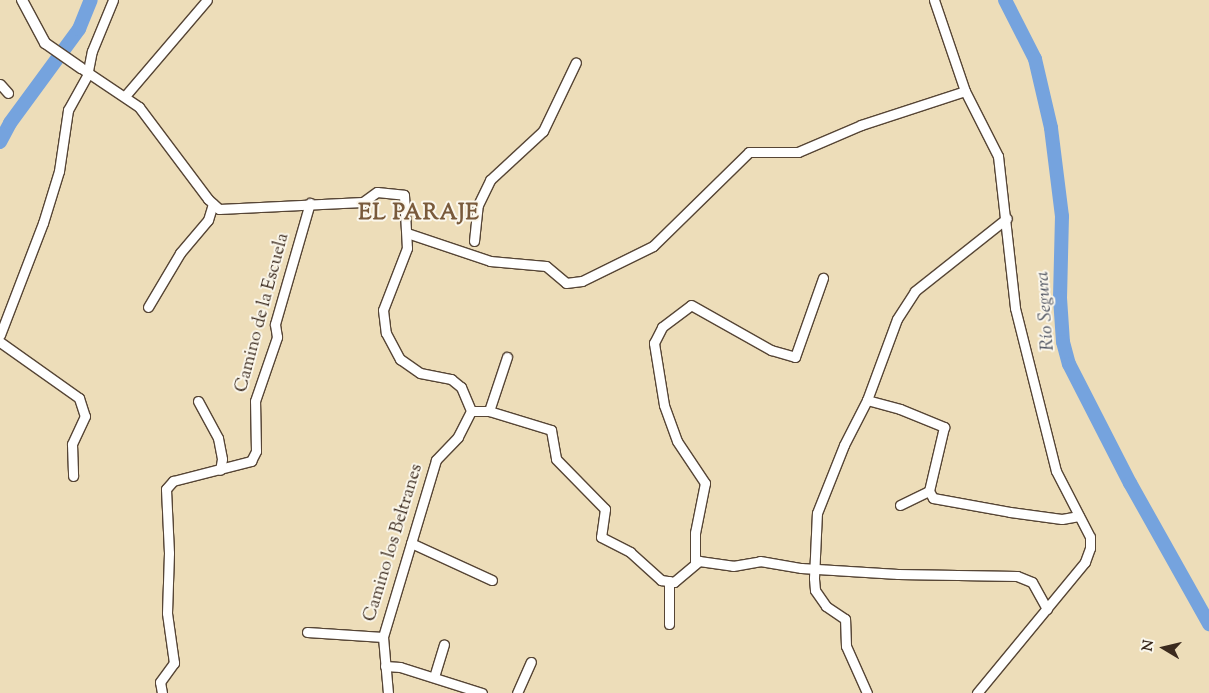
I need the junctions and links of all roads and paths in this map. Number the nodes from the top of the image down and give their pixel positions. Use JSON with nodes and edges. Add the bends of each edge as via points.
{"nodes":[{"id":1,"x":22,"y":0,"type":"edge"},
{"id":2,"x":113,"y":0,"type":"edge"},
{"id":3,"x":207,"y":0,"type":"edge"},
{"id":4,"x":934,"y":0,"type":"edge"},
{"id":5,"x":576,"y":62,"type":"dead end"},
{"id":6,"x":85,"y":69,"type":"junction"},
{"id":7,"x":0,"y":84,"type":"edge"},
{"id":8,"x":966,"y":91,"type":"junction"},
{"id":9,"x":8,"y":93,"type":"dead end"},
{"id":10,"x":125,"y":96,"type":"junction"},
{"id":11,"x":310,"y":203,"type":"junction"},
{"id":12,"x":213,"y":204,"type":"junction"},
{"id":13,"x":1007,"y":218,"type":"junction"},
{"id":14,"x":407,"y":233,"type":"junction"},
{"id":15,"x":474,"y":241,"type":"dead end"},
{"id":16,"x":823,"y":278,"type":"dead end"},
{"id":17,"x":148,"y":307,"type":"dead end"},
{"id":18,"x":0,"y":335,"type":"edge"},
{"id":19,"x":0,"y":342,"type":"edge"},
{"id":20,"x":507,"y":357,"type":"dead end"},
{"id":21,"x":867,"y":400,"type":"junction"},
{"id":22,"x":198,"y":401,"type":"dead end"},
{"id":23,"x":471,"y":410,"type":"junction"},
{"id":24,"x":488,"y":411,"type":"junction"},
{"id":25,"x":220,"y":470,"type":"junction"},
{"id":26,"x":73,"y":476,"type":"dead end"},
{"id":27,"x":929,"y":491,"type":"junction"},
{"id":28,"x":900,"y":505,"type":"dead end"},
{"id":29,"x":1079,"y":516,"type":"junction"},
{"id":30,"x":411,"y":544,"type":"junction"},
{"id":31,"x":695,"y":564,"type":"junction"},
{"id":32,"x":814,"y":569,"type":"junction"},
{"id":33,"x":492,"y":580,"type":"dead end"},
{"id":34,"x":669,"y":581,"type":"junction"},
{"id":35,"x":1046,"y":608,"type":"junction"},
{"id":36,"x":669,"y":624,"type":"dead end"},
{"id":37,"x":307,"y":632,"type":"dead end"},
{"id":38,"x":383,"y":636,"type":"junction"},
{"id":39,"x":444,"y":645,"type":"dead end"},
{"id":40,"x":531,"y":662,"type":"dead end"},
{"id":41,"x":385,"y":666,"type":"junction"},
{"id":42,"x":434,"y":677,"type":"junction"},
{"id":43,"x":162,"y":693,"type":"edge"},
{"id":44,"x":388,"y":693,"type":"edge"},
{"id":45,"x":482,"y":693,"type":"edge"},
{"id":46,"x":517,"y":693,"type":"edge"},
{"id":47,"x":867,"y":693,"type":"edge"},
{"id":48,"x":977,"y":693,"type":"edge"}],
"edges":[{"from":1,"to":6,"type":"street","via":[[32,25],[47,44]]},
{"from":2,"to":6,"type":"street"},
{"from":3,"to":10,"type":"street"},
{"from":4,"to":8,"type":"street"},
{"from":5,"to":15,"type":"street","via":[[544,131],[490,180],[478,205]]},
{"from":6,"to":10,"type":"street"},
{"from":6,"to":18,"type":"street","via":[[68,110],[59,171],[43,224]]},
{"from":7,"to":9,"type":"street"},
{"from":8,"to":13,"type":"street","via":[[998,156]]},
{"from":8,"to":14,"type":"street","via":[[861,126],[798,152],[749,152],[654,246],[582,281],[566,283],[546,266],[490,261]]},
{"from":10,"to":12,"type":"street","via":[[152,122]]},
{"from":11,"to":12,"type":"street","via":[[219,209]]},
{"from":11,"to":14,"type":"street","via":[[363,202],[377,192],[404,195]]},
{"from":11,"to":25,"type":"street","name":"Camino de la Escuela","via":[[275,324],[277,337],[255,401],[256,451],[251,460]]},
{"from":12,"to":17,"type":"street","via":[[208,220],[180,253]]},
{"from":13,"to":21,"type":"street","via":[[915,292],[897,319]]},
{"from":13,"to":29,"type":"street","via":[[1019,325],[1056,471]]},
{"from":14,"to":23,"type":"street","via":[[407,248],[383,310],[386,333],[400,359],[420,373],[451,379],[461,387]]},
{"from":16,"to":31,"type":"street","via":[[795,358],[771,350],[691,305],[662,327],[654,343],[664,405],[678,441],[705,483],[694,533]]},
{"from":19,"to":26,"type":"street","via":[[79,398],[85,416],[72,444]]},
{"from":20,"to":24,"type":"street"},
{"from":21,"to":27,"type":"street","via":[[944,427]]},
{"from":21,"to":32,"type":"street","via":[[844,445],[817,514]]},
{"from":22,"to":25,"type":"street","via":[[218,438],[222,459]]},
{"from":23,"to":24,"type":"street"},
{"from":23,"to":30,"type":"street","name":"Camino los Beltranes","via":[[458,437],[436,460]]},
{"from":24,"to":34,"type":"street","via":[[552,430],[556,458],[605,509],[600,537],[630,552],[661,580]]},
{"from":25,"to":43,"type":"street","name":"Camino de la Escuela","via":[[173,481],[166,489],[167,613],[174,663],[160,682]]},
{"from":27,"to":28,"type":"street"},
{"from":27,"to":29,"type":"street","via":[[933,498],[1010,512],[1062,519]]},
{"from":29,"to":35,"type":"street","via":[[1090,537],[1085,562]]},
{"from":30,"to":33,"type":"street"},
{"from":30,"to":38,"type":"street","name":"Camino los Beltranes"},
{"from":31,"to":32,"type":"street","via":[[699,561],[733,566],[760,561]]},
{"from":31,"to":34,"type":"street","via":[[684,576]]},
{"from":32,"to":35,"type":"street","via":[[1017,576],[1032,582]]},
{"from":32,"to":47,"type":"street","via":[[815,590],[826,606],[845,619],[846,646]]},
{"from":34,"to":36,"type":"street"},
{"from":35,"to":48,"type":"street"},
{"from":37,"to":38,"type":"street"},
{"from":38,"to":41,"type":"street","name":"Camino los Beltranes"},
{"from":39,"to":42,"type":"street"},
{"from":40,"to":46,"type":"street"},
{"from":41,"to":42,"type":"street"},
{"from":41,"to":44,"type":"street","name":"Camino los Beltranes"},
{"from":42,"to":45,"type":"street"}]}
